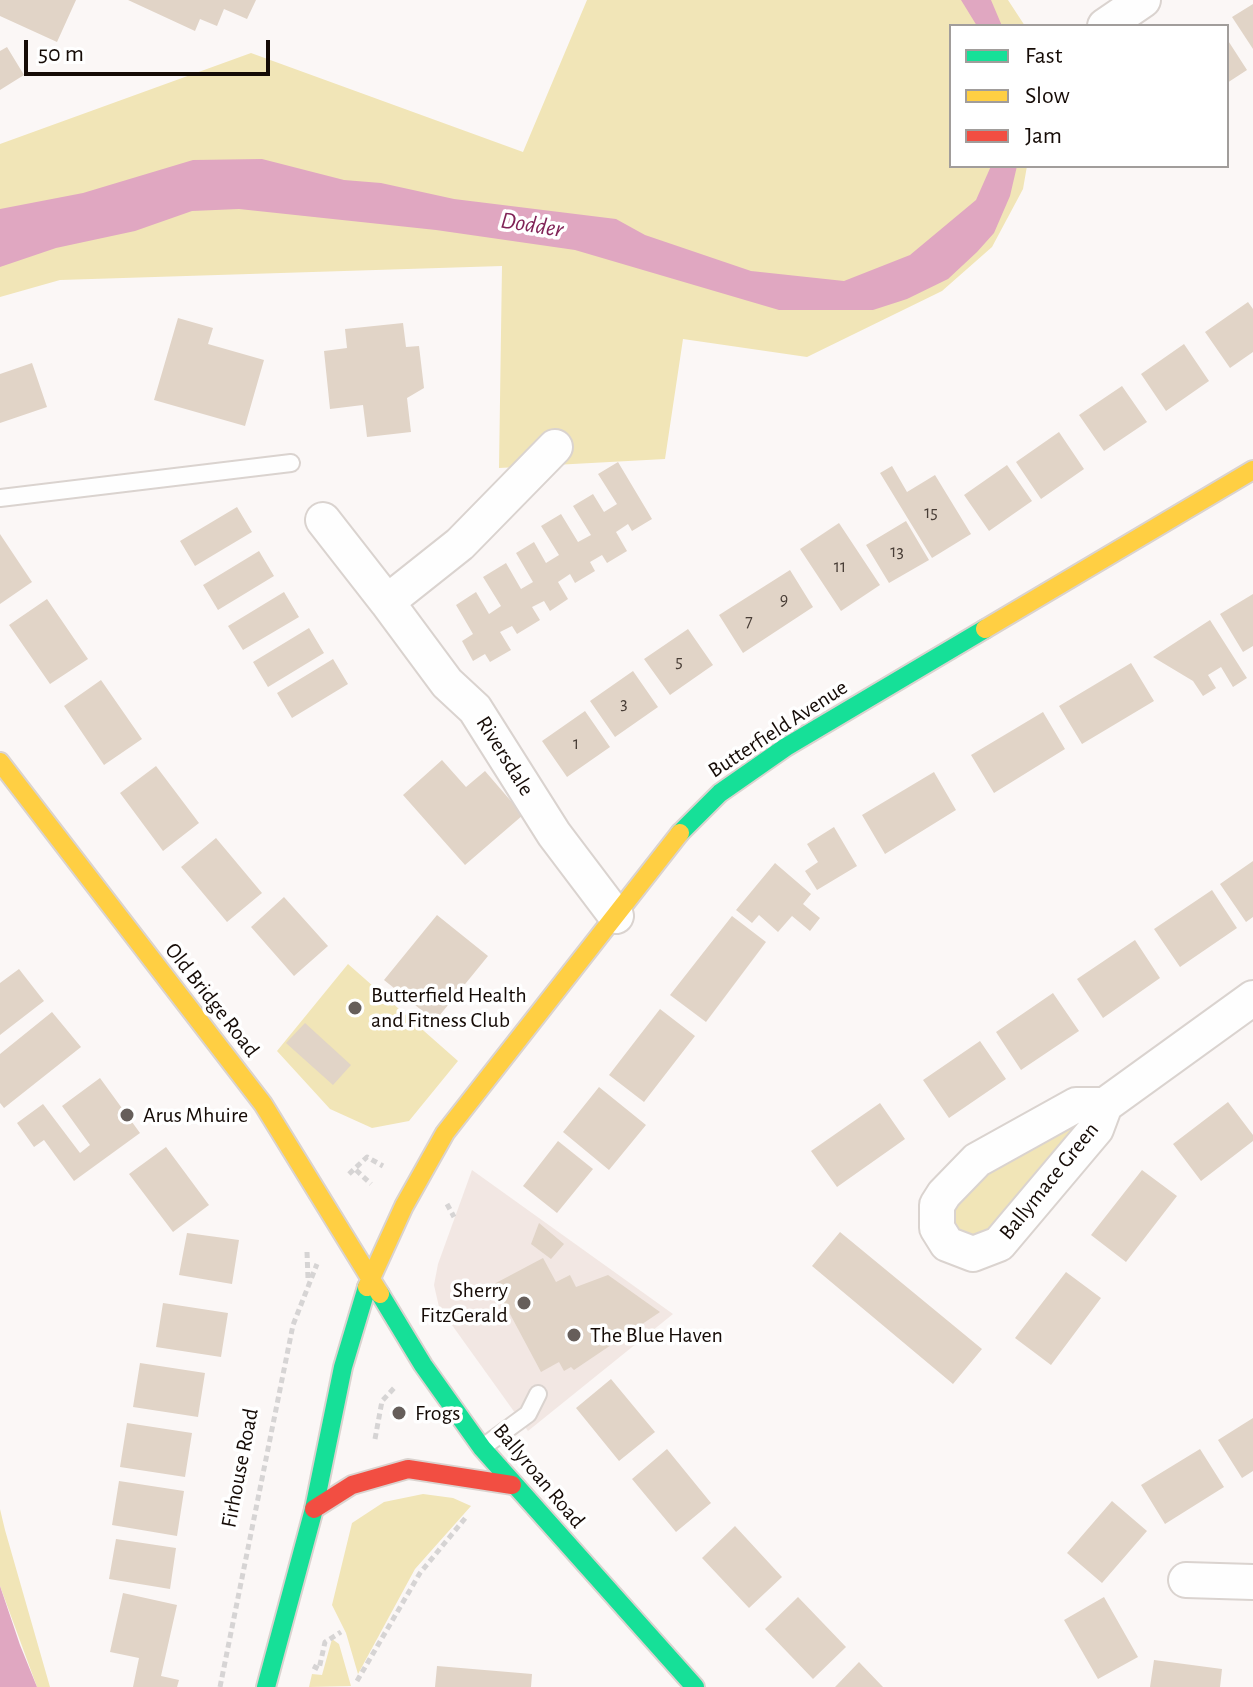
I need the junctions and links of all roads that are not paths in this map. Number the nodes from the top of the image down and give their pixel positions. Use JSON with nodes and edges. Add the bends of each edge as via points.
{"nodes":[{"id":1,"x":1143,"y":0,"type":"edge"},
{"id":2,"x":1108,"y":24,"type":"edge"},
{"id":3,"x":555,"y":447,"type":"dead end"},
{"id":4,"x":291,"y":463,"type":"dead end"},
{"id":5,"x":1253,"y":470,"type":"edge"},
{"id":6,"x":0,"y":498,"type":"edge"},
{"id":7,"x":323,"y":520,"type":"dead end"},
{"id":8,"x":387,"y":602,"type":"junction"},
{"id":9,"x":0,"y":762,"type":"edge"},
{"id":10,"x":616,"y":916,"type":"junction"},
{"id":11,"x":1253,"y":998,"type":"edge"},
{"id":12,"x":1105,"y":1105,"type":"junction"},
{"id":13,"x":370,"y":1278,"type":"junction"},
{"id":14,"x":538,"y":1394,"type":"dead end"},
{"id":15,"x":482,"y":1448,"type":"junction"},
{"id":16,"x":512,"y":1485,"type":"junction"},
{"id":17,"x":314,"y":1509,"type":"junction"},
{"id":18,"x":1186,"y":1580,"type":"dead end"},
{"id":19,"x":1253,"y":1582,"type":"edge"},
{"id":20,"x":266,"y":1687,"type":"edge"},
{"id":21,"x":695,"y":1687,"type":"edge"}],
"edges":[{"from":1,"to":2,"type":"street"},
{"from":3,"to":8,"type":"street","via":[[460,544]]},
{"from":4,"to":6,"type":"lane"},
{"from":5,"to":10,"type":"main road","name":"Butterfield Avenue","via":[[740,778],[680,833]]},
{"from":7,"to":8,"type":"street","name":"Riversdale"},
{"from":8,"to":10,"type":"street","name":"Riversdale","via":[[447,683],[475,709],[554,834]]},
{"from":9,"to":13,"type":"main road","name":"Old Bridge Road","via":[[256,1095]]},
{"from":10,"to":13,"type":"main road","name":"Butterfield Avenue","via":[[445,1133]]},
{"from":11,"to":12,"type":"street","name":"Ballymace Green"},
{"from":12,"to":12,"type":"street","name":"Ballymace Green","via":[[1096,1129],[999,1244],[973,1254],[947,1244],[937,1228],[937,1205],[977,1160],[1076,1105]]},
{"from":13,"to":15,"type":"main road","name":"Ballyroan Road"},
{"from":13,"to":17,"type":"main road","via":[[343,1367]]},
{"from":14,"to":15,"type":"lane","via":[[528,1414]]},
{"from":15,"to":16,"type":"main road","name":"Ballyroan Road"},
{"from":16,"to":17,"type":"main road","via":[[408,1469],[352,1485]]},
{"from":16,"to":21,"type":"main road","name":"Ballyroan Road"},
{"from":17,"to":20,"type":"main road"},
{"from":18,"to":19,"type":"street"}]}
